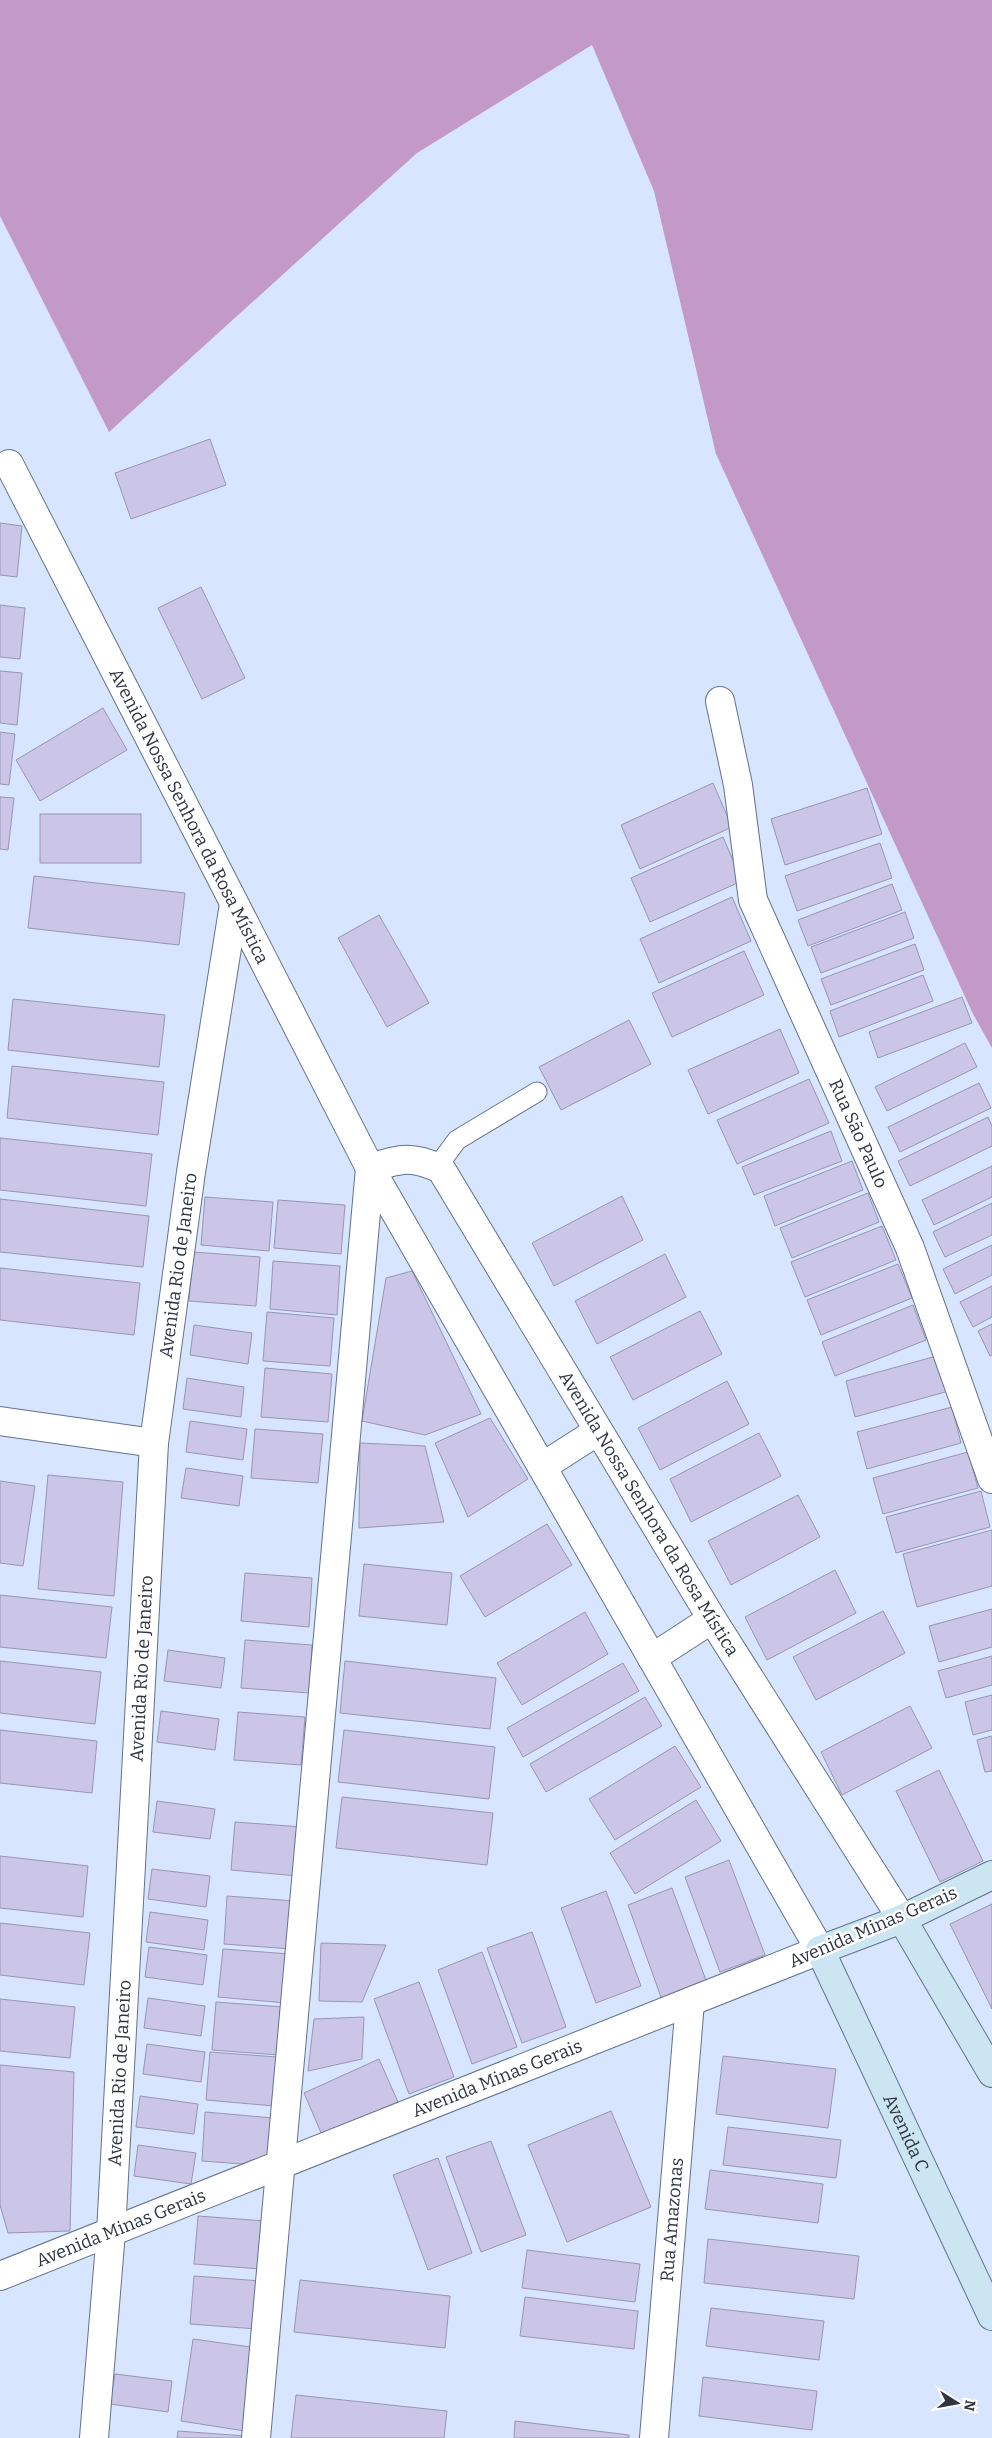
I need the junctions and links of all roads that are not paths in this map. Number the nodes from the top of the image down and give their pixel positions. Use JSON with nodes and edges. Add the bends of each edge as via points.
{"nodes":[{"id":1,"x":9,"y":464,"type":"dead end"},
{"id":2,"x":720,"y":701,"type":"dead end"},
{"id":3,"x":234,"y":904,"type":"junction"},
{"id":4,"x":538,"y":1092,"type":"dead end"},
{"id":5,"x":370,"y":1168,"type":"junction"},
{"id":6,"x":436,"y":1168,"type":"junction"},
{"id":7,"x":0,"y":1421,"type":"edge"},
{"id":8,"x":598,"y":1431,"type":"junction"},
{"id":9,"x":154,"y":1443,"type":"junction"},
{"id":10,"x":542,"y":1467,"type":"junction"},
{"id":11,"x":992,"y":1479,"type":"edge"},
{"id":12,"x":712,"y":1619,"type":"junction"},
{"id":13,"x":652,"y":1658,"type":"junction"},
{"id":14,"x":992,"y":1875,"type":"edge"},
{"id":15,"x":902,"y":1919,"type":"junction"},
{"id":16,"x":820,"y":1950,"type":"junction"},
{"id":17,"x":690,"y":2002,"type":"junction"},
{"id":18,"x":992,"y":2073,"type":"edge"},
{"id":19,"x":279,"y":2165,"type":"junction"},
{"id":20,"x":111,"y":2232,"type":"junction"},
{"id":21,"x":0,"y":2276,"type":"edge"},
{"id":22,"x":992,"y":2316,"type":"edge"},
{"id":23,"x":94,"y":2438,"type":"edge"},
{"id":24,"x":256,"y":2438,"type":"edge"},
{"id":25,"x":654,"y":2438,"type":"edge"}],
"edges":[{"from":1,"to":3,"type":"street","name":"Avenida Nossa Senhora da Rosa Mística"},
{"from":2,"to":11,"type":"street","name":"Rua São Paulo","via":[[738,785],[753,900],[910,1248]]},
{"from":3,"to":5,"type":"street","name":"Avenida Nossa Senhora da Rosa Mística"},
{"from":3,"to":9,"type":"street","name":"Avenida Rio de Janeiro","via":[[191,1172]]},
{"from":4,"to":6,"type":"lane","via":[[457,1140]]},
{"from":5,"to":6,"type":"street","via":[[404,1159],[423,1161]]},
{"from":5,"to":10,"type":"street","name":"Avenida Nossa Senhora da Rosa Mística"},
{"from":5,"to":19,"type":"street"},
{"from":6,"to":8,"type":"street","name":"Avenida Nossa Senhora da Rosa Mística","via":[[440,1169]]},
{"from":7,"to":9,"type":"street"},
{"from":8,"to":10,"type":"street"},
{"from":8,"to":12,"type":"street","name":"Avenida Nossa Senhora da Rosa Mística"},
{"from":9,"to":20,"type":"street","name":"Avenida Rio de Janeiro"},
{"from":10,"to":13,"type":"street","name":"Avenida Nossa Senhora da Rosa Mística"},
{"from":12,"to":13,"type":"street"},
{"from":12,"to":15,"type":"street","name":"Avenida Nossa Senhora da Rosa Mística"},
{"from":13,"to":16,"type":"street","name":"Avenida Nossa Senhora da Rosa Mística"},
{"from":14,"to":15,"type":"main road","name":"Avenida Minas Gerais"},
{"from":15,"to":16,"type":"main road","name":"Avenida Minas Gerais"},
{"from":15,"to":18,"type":"main road"},
{"from":16,"to":17,"type":"street","name":"Avenida Minas Gerais"},
{"from":16,"to":22,"type":"main road","name":"Avenida C"},
{"from":17,"to":19,"type":"street","name":"Avenida Minas Gerais"},
{"from":17,"to":25,"type":"street","name":"Rua Amazonas"},
{"from":19,"to":20,"type":"street","name":"Avenida Minas Gerais"},
{"from":19,"to":24,"type":"street"},
{"from":20,"to":21,"type":"street","name":"Avenida Minas Gerais"},
{"from":20,"to":23,"type":"street","name":"Avenida Rio de Janeiro"}]}
